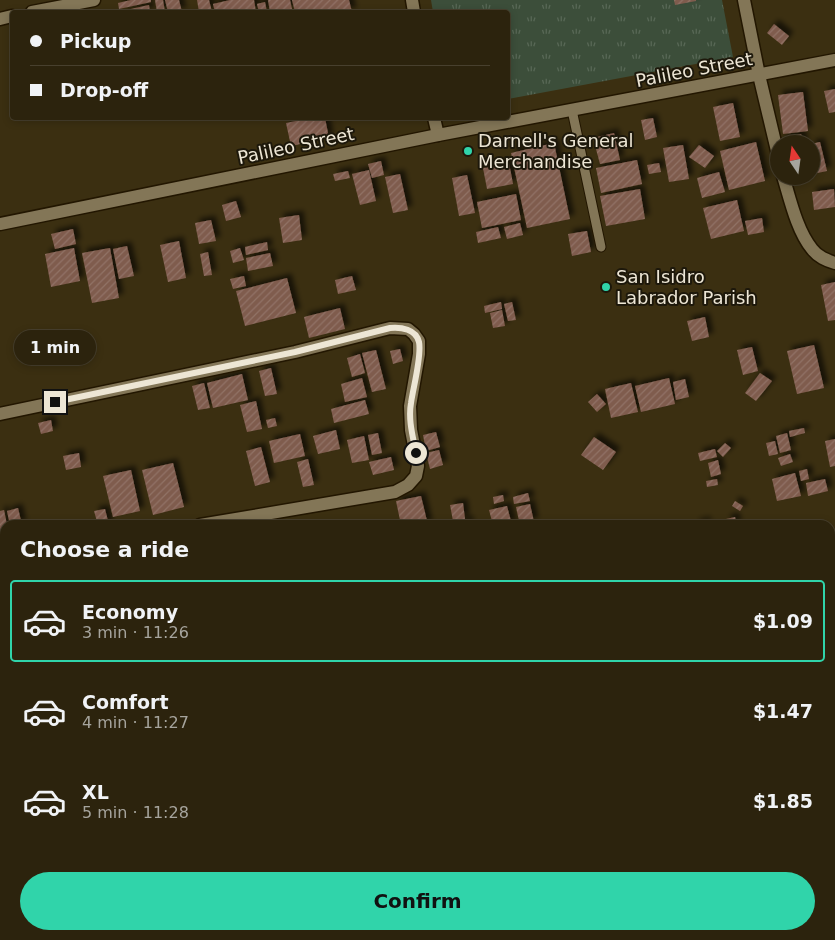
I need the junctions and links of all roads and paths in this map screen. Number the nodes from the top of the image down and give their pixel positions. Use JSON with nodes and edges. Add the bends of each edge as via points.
{"nodes":[{"id":1,"x":94,"y":0,"type":"edge"},
{"id":2,"x":744,"y":0,"type":"edge"},
{"id":3,"x":42,"y":10,"type":"edge"},
{"id":4,"x":835,"y":60,"type":"edge"},
{"id":5,"x":759,"y":75,"type":"junction"},
{"id":6,"x":572,"y":110,"type":"junction"},
{"id":7,"x":434,"y":120,"type":"edge"},
{"id":8,"x":438,"y":135,"type":"junction"},
{"id":9,"x":773,"y":135,"type":"edge"},
{"id":10,"x":786,"y":185,"type":"edge"},
{"id":11,"x":0,"y":224,"type":"edge"},
{"id":12,"x":601,"y":247,"type":"dead end"},
{"id":13,"x":835,"y":263,"type":"edge"},
{"id":14,"x":0,"y":414,"type":"edge"},
{"id":15,"x":230,"y":520,"type":"edge"}],
"edges":[{"from":1,"to":3,"type":"street"},
{"from":2,"to":5,"type":"street"},
{"from":4,"to":5,"type":"street","name":"Palileo Street"},
{"from":5,"to":6,"type":"street","name":"Palileo Street"},
{"from":5,"to":9,"type":"street"},
{"from":6,"to":8,"type":"street","name":"Palileo Street"},
{"from":6,"to":12,"type":"lane"},
{"from":7,"to":8,"type":"street"},
{"from":8,"to":11,"type":"street","name":"Palileo Street"},
{"from":10,"to":13,"type":"street","via":[[812,251]]},
{"from":14,"to":15,"type":"street","via":[[295,352],[390,328],[408,329],[414,334],[419,341],[419,354],[410,406],[418,466],[416,476],[408,485],[395,492]]}]}
